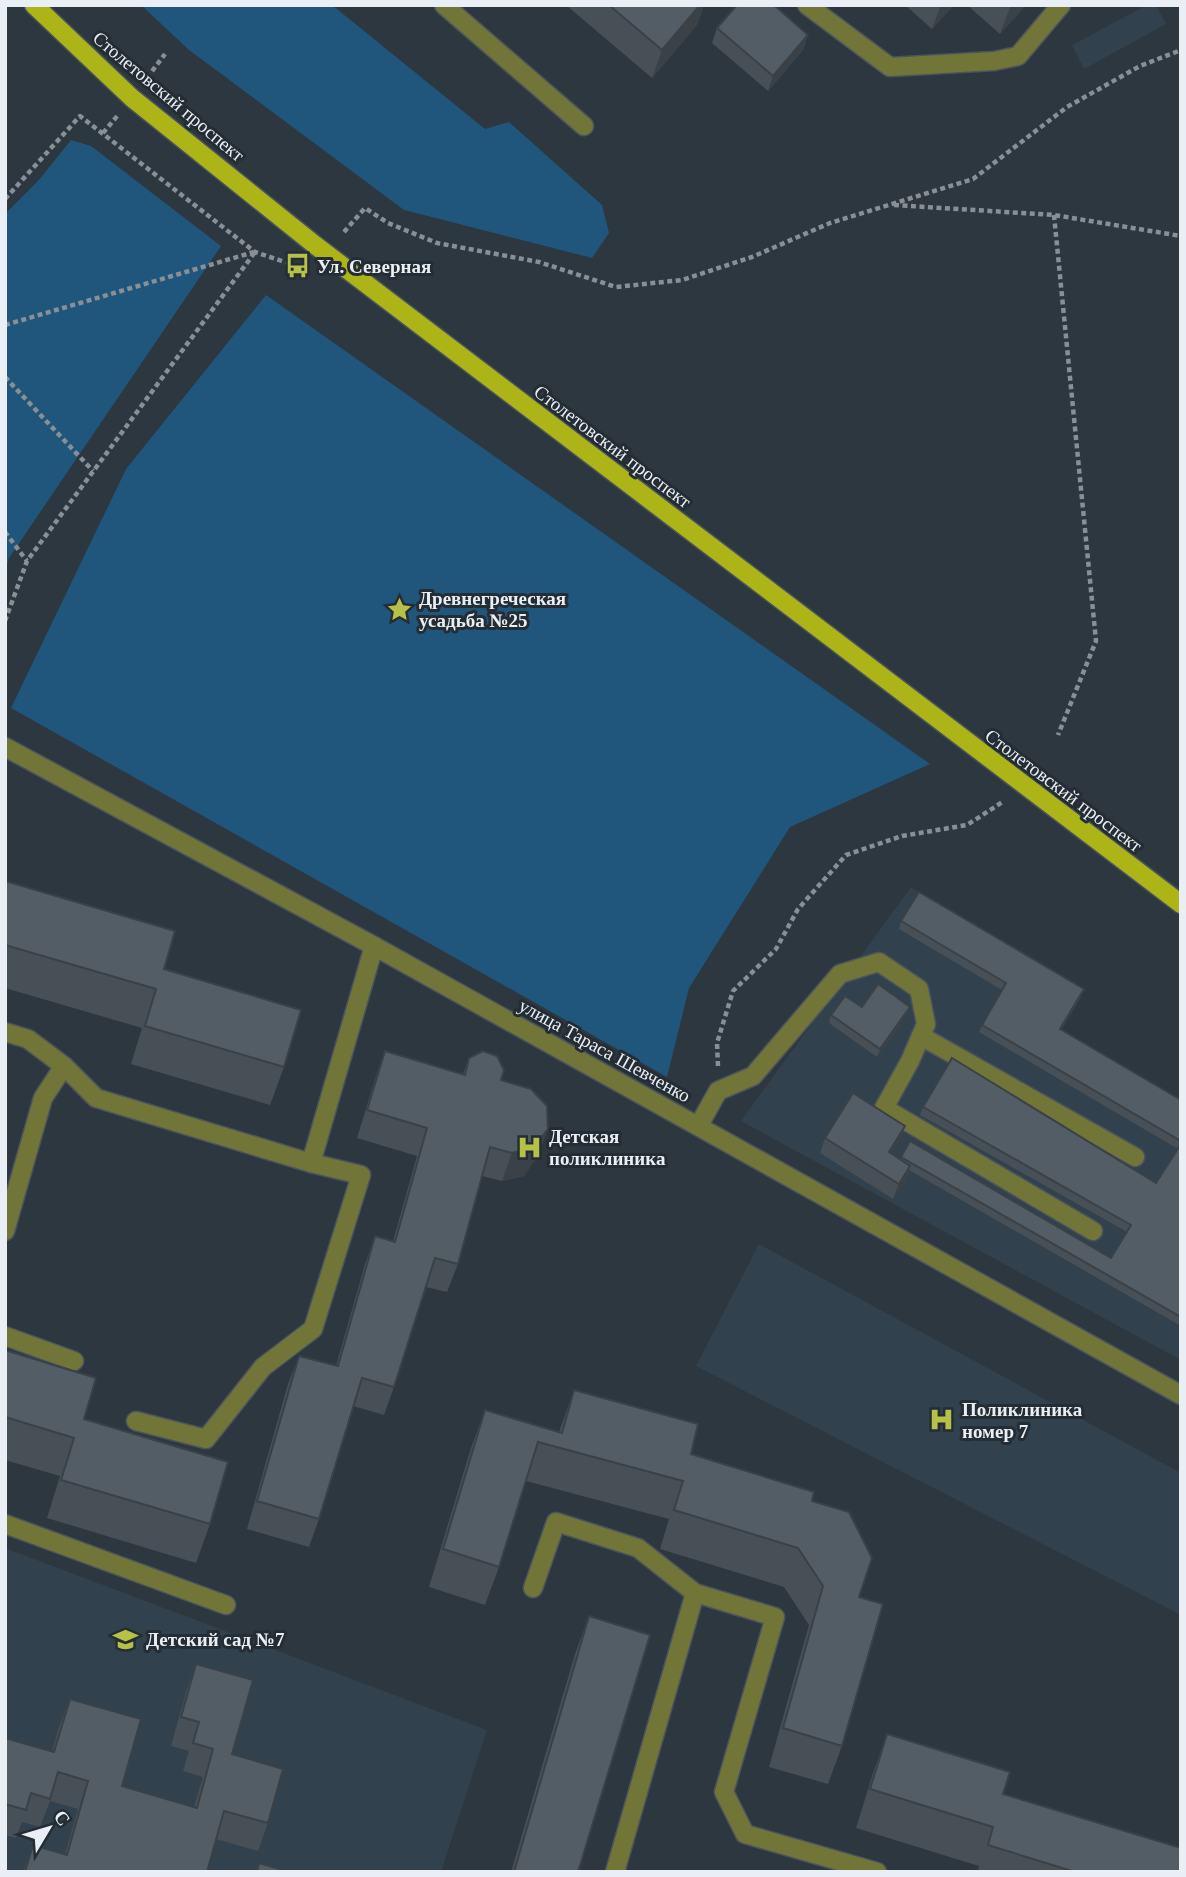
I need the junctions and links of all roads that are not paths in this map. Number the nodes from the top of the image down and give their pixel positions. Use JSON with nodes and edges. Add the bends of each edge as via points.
{"nodes":[{"id":1,"x":34,"y":5,"type":"edge"},
{"id":2,"x":444,"y":5,"type":"edge"},
{"id":3,"x":807,"y":5,"type":"edge"},
{"id":4,"x":1061,"y":5,"type":"edge"},
{"id":5,"x":584,"y":126,"type":"dead end"},
{"id":6,"x":5,"y":747,"type":"edge"},
{"id":7,"x":1181,"y":904,"type":"edge"},
{"id":8,"x":374,"y":946,"type":"junction"},
{"id":9,"x":5,"y":1032,"type":"edge"},
{"id":10,"x":921,"y":1036,"type":"junction"},
{"id":11,"x":64,"y":1066,"type":"junction"},
{"id":12,"x":699,"y":1125,"type":"junction"},
{"id":13,"x":1135,"y":1157,"type":"dead end"},
{"id":14,"x":311,"y":1163,"type":"junction"},
{"id":15,"x":5,"y":1231,"type":"edge"},
{"id":16,"x":1093,"y":1231,"type":"dead end"},
{"id":17,"x":5,"y":1336,"type":"edge"},
{"id":18,"x":74,"y":1361,"type":"dead end"},
{"id":19,"x":1181,"y":1395,"type":"edge"},
{"id":20,"x":136,"y":1421,"type":"dead end"},
{"id":21,"x":5,"y":1524,"type":"edge"},
{"id":22,"x":533,"y":1588,"type":"dead end"},
{"id":23,"x":695,"y":1593,"type":"junction"},
{"id":24,"x":226,"y":1605,"type":"dead end"},
{"id":25,"x":615,"y":1872,"type":"edge"},
{"id":26,"x":877,"y":1872,"type":"edge"}],
"edges":[{"from":1,"to":7,"type":"main road","name":"Столетовский проспект","via":[[132,98],[315,245]]},
{"from":2,"to":5,"type":"street"},
{"from":3,"to":4,"type":"street","via":[[890,67],[1018,56]]},
{"from":6,"to":8,"type":"street","name":"улица Тараса Шевченко"},
{"from":8,"to":12,"type":"street","name":"улица Тараса Шевченко"},
{"from":8,"to":14,"type":"street"},
{"from":9,"to":11,"type":"street","via":[[28,1039]]},
{"from":10,"to":12,"type":"street","via":[[926,1024],[919,989],[879,962],[840,974],[753,1076],[718,1091]]},
{"from":10,"to":13,"type":"street"},
{"from":10,"to":16,"type":"street","via":[[884,1108]]},
{"from":11,"to":14,"type":"street","via":[[96,1098]]},
{"from":11,"to":15,"type":"street","via":[[43,1098]]},
{"from":12,"to":19,"type":"street","name":"улица Тараса Шевченко"},
{"from":14,"to":20,"type":"street","via":[[361,1175],[313,1329],[264,1367],[206,1439]]},
{"from":17,"to":18,"type":"street"},
{"from":21,"to":24,"type":"street"},
{"from":22,"to":23,"type":"street","via":[[556,1522],[638,1548]]},
{"from":23,"to":25,"type":"street"},
{"from":23,"to":26,"type":"street","via":[[775,1617],[724,1792],[745,1834]]}]}
